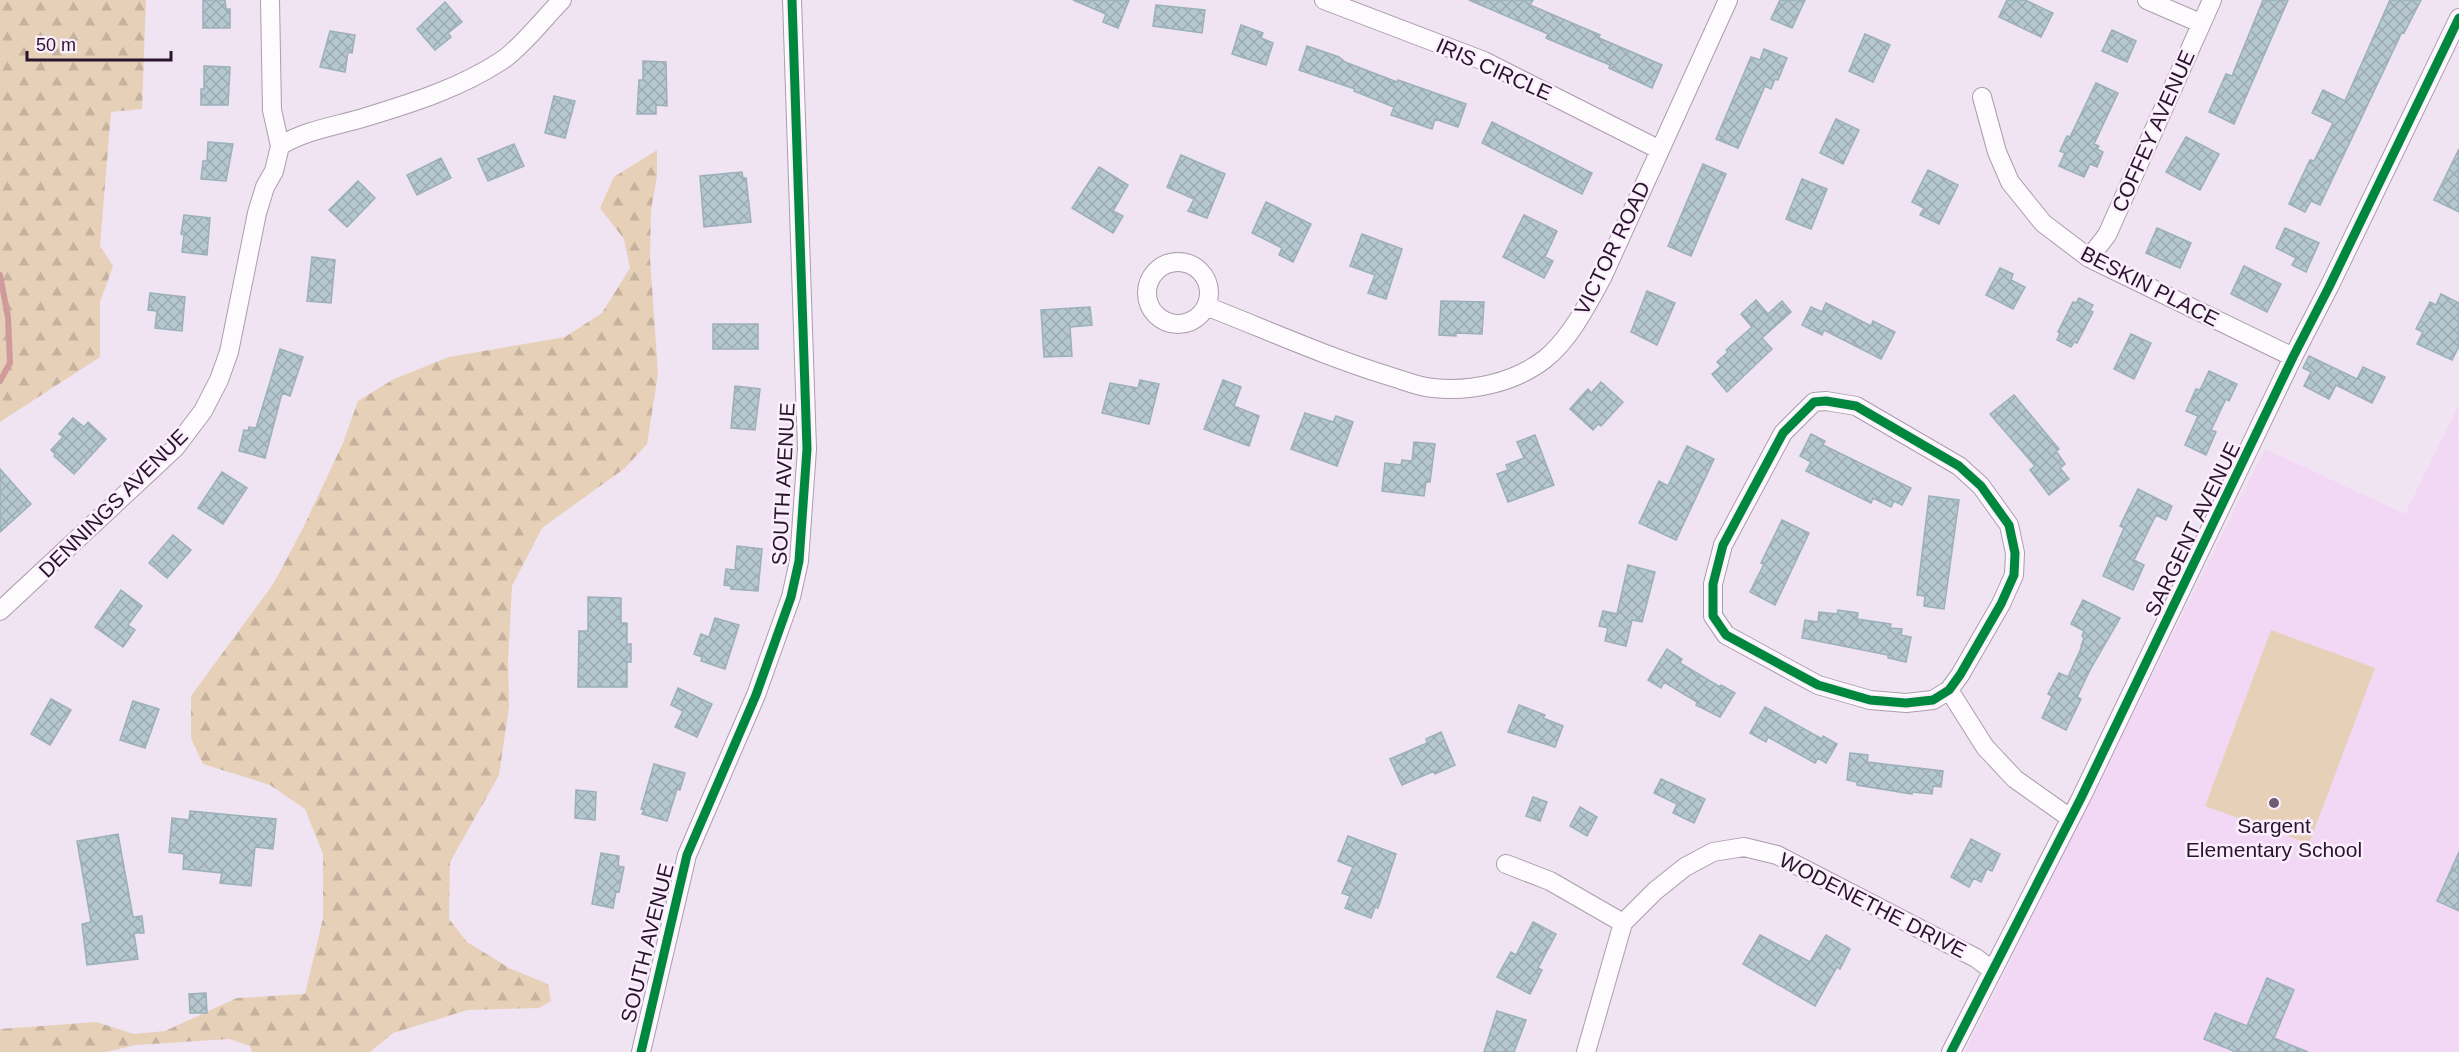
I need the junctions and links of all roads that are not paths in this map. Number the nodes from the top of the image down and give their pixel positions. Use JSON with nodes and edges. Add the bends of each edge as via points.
{"nodes":[{"id":1,"x":270,"y":0,"type":"edge"},
{"id":2,"x":562,"y":0,"type":"edge"},
{"id":3,"x":792,"y":0,"type":"edge"},
{"id":4,"x":1324,"y":0,"type":"edge"},
{"id":5,"x":1728,"y":0,"type":"edge"},
{"id":6,"x":2147,"y":0,"type":"edge"},
{"id":7,"x":2212,"y":0,"type":"edge"},
{"id":8,"x":2459,"y":18,"type":"edge"},
{"id":9,"x":2200,"y":23,"type":"junction"},
{"id":10,"x":1982,"y":97,"type":"dead end"},
{"id":11,"x":279,"y":146,"type":"junction"},
{"id":12,"x":1660,"y":150,"type":"junction"},
{"id":13,"x":2089,"y":258,"type":"junction"},
{"id":14,"x":1206,"y":306,"type":"dead end"},
{"id":15,"x":2293,"y":357,"type":"junction"},
{"id":16,"x":0,"y":611,"type":"edge"},
{"id":17,"x":1949,"y":690,"type":"junction"},
{"id":18,"x":2070,"y":818,"type":"junction"},
{"id":19,"x":1506,"y":864,"type":"dead end"},
{"id":20,"x":1623,"y":923,"type":"junction"},
{"id":21,"x":1992,"y":970,"type":"junction"},
{"id":22,"x":641,"y":1052,"type":"edge"},
{"id":23,"x":1586,"y":1052,"type":"edge"},
{"id":24,"x":1951,"y":1052,"type":"edge"}],
"edges":[{"from":1,"to":11,"type":"street","via":[[272,110]]},
{"from":2,"to":11,"type":"street","via":[[503,60],[450,88],[290,139]]},
{"from":3,"to":22,"type":"street","name":"SOUTH AVENUE","via":[[807,449],[799,561],[791,597],[756,694],[687,855]]},
{"from":4,"to":12,"type":"street","name":"IRIS CIRCLE","via":[[1484,62]]},
{"from":5,"to":12,"type":"street","name":"VICTOR ROAD"},
{"from":6,"to":9,"type":"street"},
{"from":7,"to":9,"type":"street","name":"COFFEY AVENUE"},
{"from":8,"to":15,"type":"street","name":"SARGENT AVENUE"},
{"from":9,"to":13,"type":"street","name":"COFFEY AVENUE","via":[[2108,235]]},
{"from":10,"to":13,"type":"street","name":"BESKIN PLACE","via":[[2010,182],[2043,223]]},
{"from":11,"to":16,"type":"street","name":"DENNINGS AVENUE","via":[[274,171],[257,213],[229,352],[203,411],[175,448]]},
{"from":12,"to":14,"type":"street","name":"VICTOR ROAD","via":[[1582,314],[1546,358],[1512,378],[1462,389],[1431,388],[1357,366]]},
{"from":13,"to":15,"type":"street","name":"BESKIN PLACE"},
{"from":15,"to":18,"type":"street","name":"SARGENT AVENUE"},
{"from":17,"to":17,"type":"street","via":[[2014,575],[2015,553],[2009,525],[1981,486],[1959,466],[1856,406],[1814,402],[1783,433],[1723,545],[1713,584],[1713,616],[1726,635],[1818,685],[1870,700],[1906,704],[1933,700]]},
{"from":17,"to":18,"type":"street","via":[[1985,747],[2015,779]]},
{"from":18,"to":21,"type":"street","name":"SARGENT AVENUE"},
{"from":19,"to":20,"type":"street","via":[[1550,882]]},
{"from":20,"to":21,"type":"street","name":"WODENETHE DRIVE","via":[[1684,867],[1713,852],[1744,847],[1777,855],[1976,958]]},
{"from":20,"to":23,"type":"street","name":"WODENETHE DRIVE"},
{"from":21,"to":24,"type":"street","name":"SARGENT AVENUE"}]}
